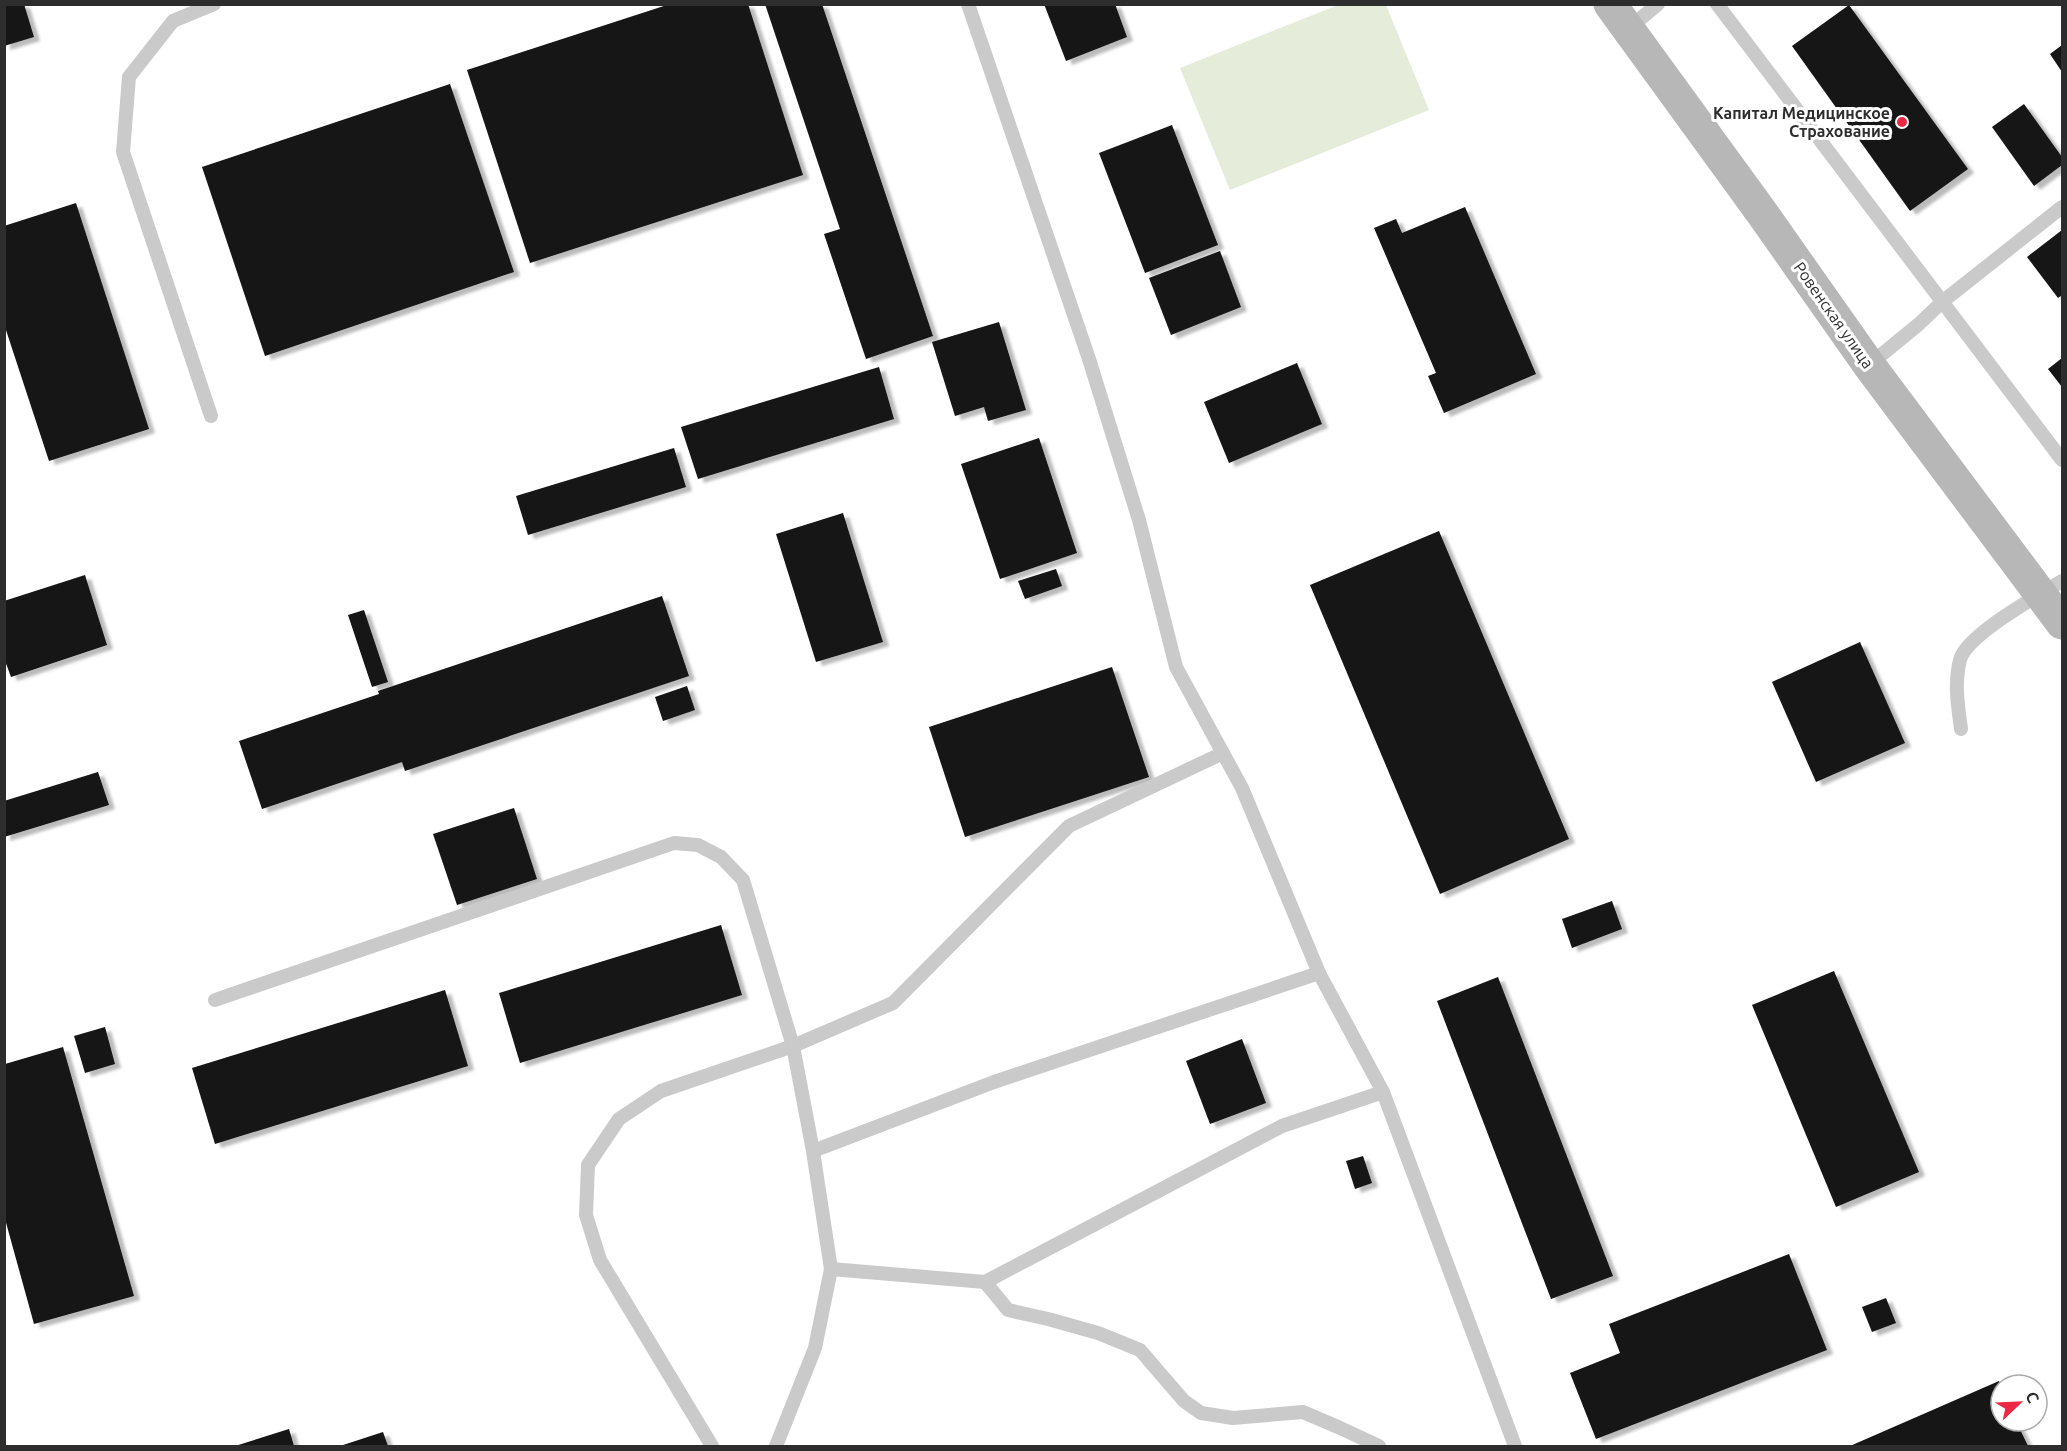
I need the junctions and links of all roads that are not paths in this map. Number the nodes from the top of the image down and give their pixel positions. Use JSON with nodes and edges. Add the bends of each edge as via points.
{"nodes":[{"id":1,"x":214,"y":4,"type":"edge"},
{"id":2,"x":968,"y":4,"type":"edge"},
{"id":3,"x":1658,"y":4,"type":"edge"},
{"id":4,"x":1717,"y":4,"type":"edge"},
{"id":5,"x":1619,"y":17,"type":"edge"},
{"id":6,"x":2062,"y":207,"type":"edge"},
{"id":7,"x":1942,"y":302,"type":"junction"},
{"id":8,"x":1869,"y":365,"type":"junction"},
{"id":9,"x":211,"y":416,"type":"dead end"},
{"id":10,"x":2062,"y":460,"type":"edge"},
{"id":11,"x":2052,"y":587,"type":"edge"},
{"id":12,"x":2062,"y":623,"type":"edge"},
{"id":13,"x":1961,"y":729,"type":"dead end"},
{"id":14,"x":1223,"y":753,"type":"junction"},
{"id":15,"x":1319,"y":974,"type":"junction"},
{"id":16,"x":215,"y":1000,"type":"dead end"},
{"id":17,"x":793,"y":1046,"type":"junction"},
{"id":18,"x":1383,"y":1092,"type":"junction"},
{"id":19,"x":813,"y":1151,"type":"junction"},
{"id":20,"x":831,"y":1269,"type":"junction"},
{"id":21,"x":985,"y":1282,"type":"junction"},
{"id":22,"x":712,"y":1446,"type":"edge"},
{"id":23,"x":776,"y":1446,"type":"edge"},
{"id":24,"x":1379,"y":1446,"type":"edge"},
{"id":25,"x":1515,"y":1446,"type":"edge"}],
"edges":[{"from":1,"to":9,"type":"lane","via":[[173,21],[129,77],[123,152]]},
{"from":2,"to":14,"type":"lane","via":[[1092,369],[1139,520],[1176,667]]},
{"from":3,"to":5,"type":"lane"},
{"from":4,"to":7,"type":"lane"},
{"from":5,"to":8,"type":"main road","name":"Ровенская улица"},
{"from":6,"to":7,"type":"lane"},
{"from":7,"to":8,"type":"lane"},
{"from":7,"to":10,"type":"lane"},
{"from":8,"to":11,"type":"main road","name":"Ровенская улица"},
{"from":11,"to":12,"type":"main road","name":"Ровенская улица"},
{"from":11,"to":13,"type":"lane","via":[[1976,638],[1960,657],[1956,691]]},
{"from":14,"to":15,"type":"lane","via":[[1242,788]]},
{"from":14,"to":17,"type":"lane","via":[[1069,826],[893,1003]]},
{"from":15,"to":18,"type":"lane"},
{"from":15,"to":19,"type":"lane","via":[[993,1082]]},
{"from":16,"to":17,"type":"lane","via":[[674,843],[698,845],[721,857],[743,880]]},
{"from":17,"to":19,"type":"lane"},
{"from":17,"to":22,"type":"lane","via":[[661,1091],[619,1119],[588,1165],[586,1215],[600,1260]]},
{"from":18,"to":21,"type":"lane","via":[[1282,1126]]},
{"from":18,"to":25,"type":"lane"},
{"from":19,"to":20,"type":"lane"},
{"from":20,"to":21,"type":"lane"},
{"from":20,"to":23,"type":"lane","via":[[815,1348]]},
{"from":21,"to":24,"type":"lane","via":[[1008,1310],[1098,1333],[1140,1350],[1184,1401],[1201,1413],[1233,1418],[1304,1412]]}]}
